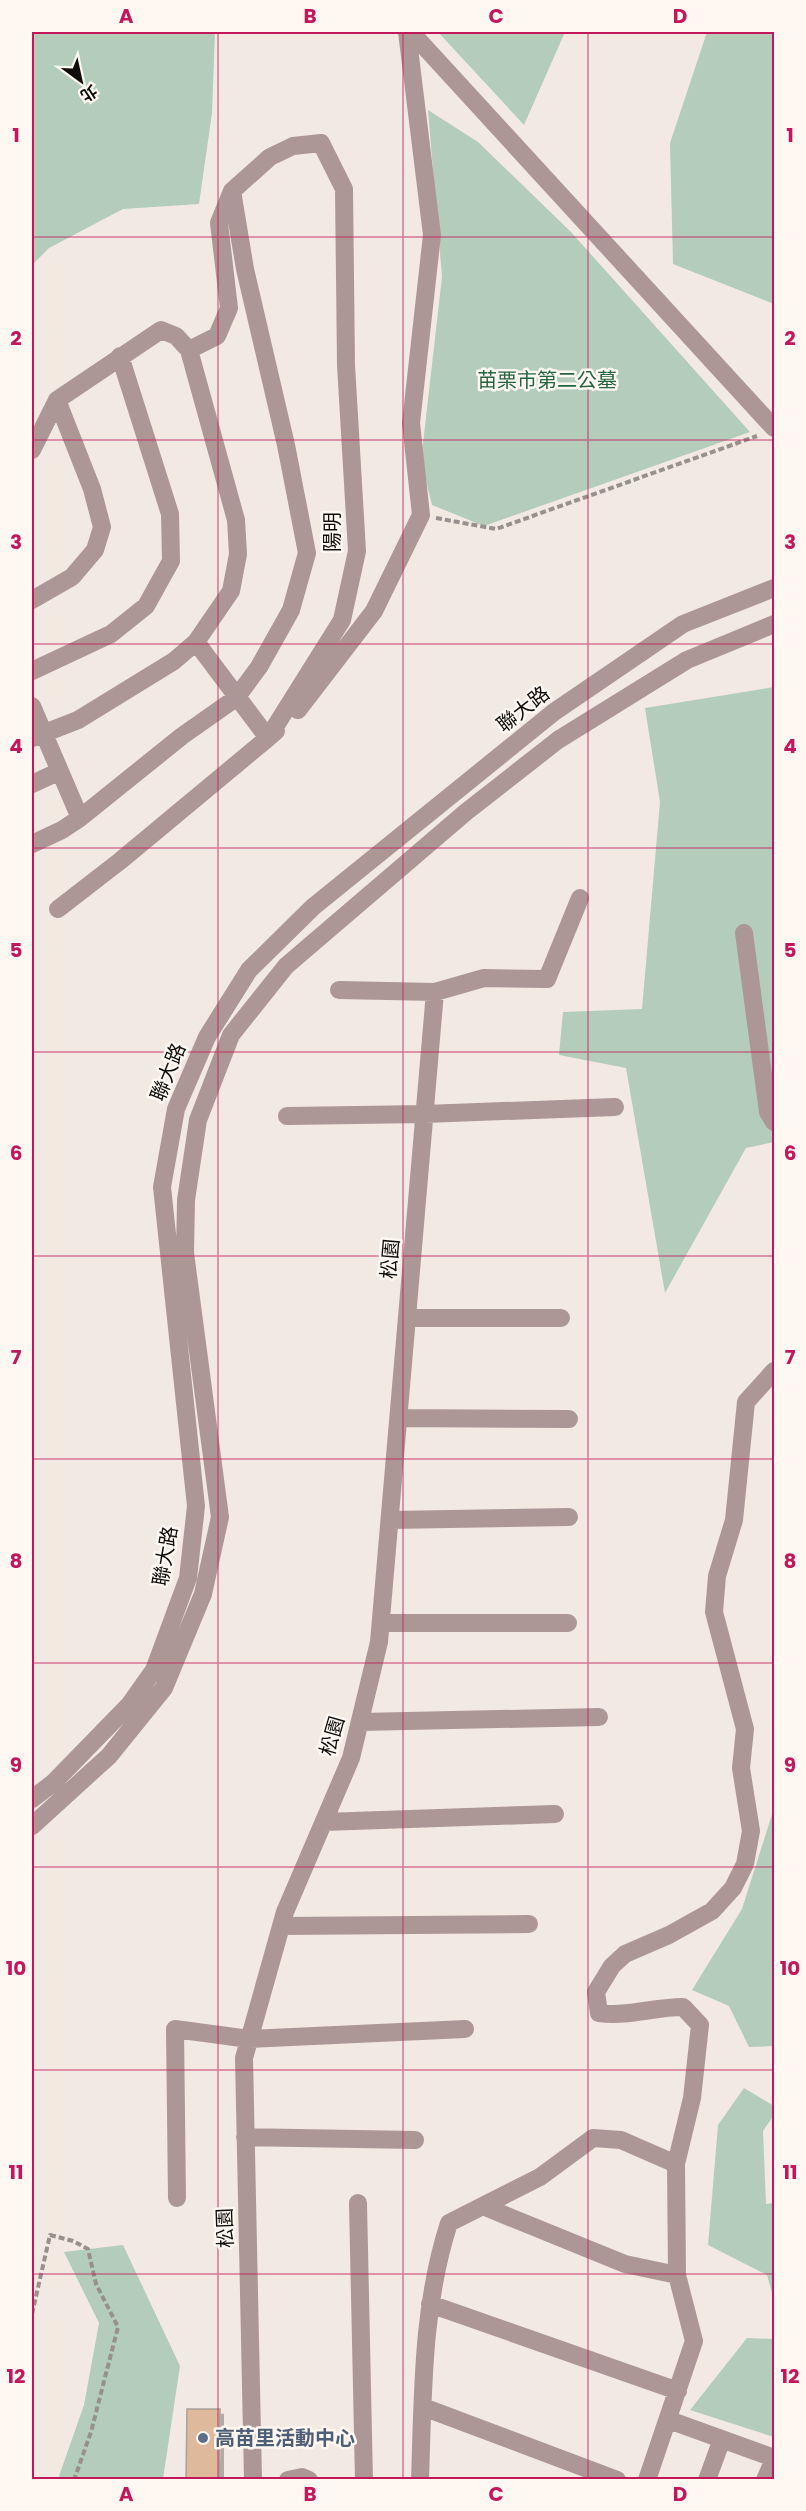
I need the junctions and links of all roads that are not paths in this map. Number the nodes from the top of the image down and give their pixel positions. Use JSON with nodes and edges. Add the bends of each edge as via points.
{"nodes":[{"id":1,"x":409,"y":32,"type":"edge"},
{"id":2,"x":232,"y":191,"type":"junction"},
{"id":3,"x":189,"y":350,"type":"junction"},
{"id":4,"x":120,"y":356,"type":"junction"},
{"id":5,"x":57,"y":400,"type":"junction"},
{"id":6,"x":769,"y":431,"type":"edge"},
{"id":7,"x":32,"y":450,"type":"edge"},
{"id":8,"x":774,"y":588,"type":"edge"},
{"id":9,"x":32,"y":600,"type":"edge"},
{"id":10,"x":774,"y":624,"type":"edge"},
{"id":11,"x":196,"y":642,"type":"junction"},
{"id":12,"x":32,"y":671,"type":"edge"},
{"id":13,"x":236,"y":698,"type":"junction"},
{"id":14,"x":32,"y":706,"type":"edge"},
{"id":15,"x":37,"y":736,"type":"edge"},
{"id":16,"x":268,"y":738,"type":"junction"},
{"id":17,"x":58,"y":772,"type":"junction"},
{"id":18,"x":32,"y":784,"type":"edge"},
{"id":19,"x":451,"y":796,"type":"junction"},
{"id":20,"x":466,"y":812,"type":"junction"},
{"id":21,"x":80,"y":818,"type":"junction"},
{"id":22,"x":32,"y":844,"type":"edge"},
{"id":23,"x":580,"y":898,"type":"dead end"},
{"id":24,"x":58,"y":909,"type":"dead end"},
{"id":25,"x":744,"y":933,"type":"dead end"},
{"id":26,"x":339,"y":990,"type":"dead end"},
{"id":27,"x":435,"y":992,"type":"junction"},
{"id":28,"x":615,"y":1107,"type":"dead end"},
{"id":29,"x":425,"y":1114,"type":"junction"},
{"id":30,"x":287,"y":1116,"type":"dead end"},
{"id":31,"x":774,"y":1122,"type":"edge"},
{"id":32,"x":407,"y":1318,"type":"junction"},
{"id":33,"x":561,"y":1318,"type":"dead end"},
{"id":34,"x":774,"y":1371,"type":"edge"},
{"id":35,"x":399,"y":1418,"type":"junction"},
{"id":36,"x":569,"y":1419,"type":"dead end"},
{"id":37,"x":569,"y":1517,"type":"dead end"},
{"id":38,"x":390,"y":1520,"type":"junction"},
{"id":39,"x":381,"y":1623,"type":"junction"},
{"id":40,"x":568,"y":1623,"type":"dead end"},
{"id":41,"x":599,"y":1717,"type":"dead end"},
{"id":42,"x":360,"y":1722,"type":"junction"},
{"id":43,"x":32,"y":1799,"type":"edge"},
{"id":44,"x":555,"y":1814,"type":"dead end"},
{"id":45,"x":324,"y":1822,"type":"junction"},
{"id":46,"x":32,"y":1826,"type":"edge"},
{"id":47,"x":529,"y":1923,"type":"dead end"},
{"id":48,"x":281,"y":1926,"type":"junction"},
{"id":49,"x":465,"y":2029,"type":"dead end"},
{"id":50,"x":249,"y":2039,"type":"junction"},
{"id":51,"x":246,"y":2137,"type":"junction"},
{"id":52,"x":415,"y":2139,"type":"dead end"},
{"id":53,"x":676,"y":2164,"type":"junction"},
{"id":54,"x":177,"y":2198,"type":"dead end"},
{"id":55,"x":358,"y":2203,"type":"dead end"},
{"id":56,"x":485,"y":2207,"type":"junction"},
{"id":57,"x":677,"y":2275,"type":"junction"},
{"id":58,"x":430,"y":2304,"type":"junction"},
{"id":59,"x":678,"y":2391,"type":"junction"},
{"id":60,"x":423,"y":2407,"type":"junction"},
{"id":61,"x":669,"y":2420,"type":"junction"},
{"id":62,"x":722,"y":2439,"type":"junction"},
{"id":63,"x":774,"y":2458,"type":"edge"},
{"id":64,"x":253,"y":2480,"type":"edge"},
{"id":65,"x":288,"y":2480,"type":"edge"},
{"id":66,"x":309,"y":2480,"type":"edge"},
{"id":67,"x":364,"y":2480,"type":"edge"},
{"id":68,"x":420,"y":2480,"type":"edge"},
{"id":69,"x":617,"y":2480,"type":"edge"},
{"id":70,"x":646,"y":2480,"type":"edge"},
{"id":71,"x":707,"y":2480,"type":"edge"},
{"id":72,"x":765,"y":2480,"type":"edge"}],
"edges":[{"from":1,"to":6,"type":"street","via":[[759,412]]},
{"from":1,"to":16,"type":"street","via":[[432,235],[411,423],[421,515],[374,611],[291,720]]},
{"from":2,"to":3,"type":"street","name":"陽明","via":[[219,223],[229,308],[217,336]]},
{"from":2,"to":13,"type":"street","name":"陽明","via":[[245,269],[307,554],[291,610],[259,667]]},
{"from":2,"to":16,"type":"street","name":"陽明","via":[[270,157],[293,146],[321,143],[344,189],[346,365],[357,551],[342,620]]},
{"from":3,"to":4,"type":"street","via":[[176,336],[161,330]]},
{"from":3,"to":11,"type":"street","via":[[236,520],[238,554],[231,591]]},
{"from":4,"to":5,"type":"street"},
{"from":4,"to":12,"type":"street","via":[[170,514],[171,561],[146,606],[111,634]]},
{"from":5,"to":7,"type":"street"},
{"from":5,"to":9,"type":"street","via":[[92,489],[102,527],[94,550],[72,577]]},
{"from":8,"to":19,"type":"street","name":"聯大路","via":[[683,624],[554,712]]},
{"from":10,"to":20,"type":"street","via":[[687,660],[558,740]]},
{"from":11,"to":13,"type":"street"},
{"from":11,"to":15,"type":"street","via":[[174,661],[78,720]]},
{"from":13,"to":16,"type":"street"},
{"from":13,"to":21,"type":"street","name":"陽明"},
{"from":14,"to":15,"type":"street"},
{"from":15,"to":17,"type":"street"},
{"from":16,"to":24,"type":"street","name":"陽明"},
{"from":17,"to":18,"type":"street"},
{"from":17,"to":21,"type":"street"},
{"from":19,"to":20,"type":"street"},
{"from":19,"to":43,"type":"street","name":"聯大路","via":[[313,907],[249,970],[207,1037],[176,1109],[162,1186],[196,1506],[188,1578],[154,1670],[130,1704],[53,1783]]},
{"from":20,"to":46,"type":"street","via":[[286,966],[231,1035],[198,1120],[186,1200],[185,1253],[220,1517],[203,1594],[164,1688],[109,1755]]},
{"from":21,"to":22,"type":"street","name":"陽明"},
{"from":23,"to":27,"type":"street","via":[[547,979],[484,978]]},
{"from":25,"to":31,"type":"street","via":[[768,1112]]},
{"from":26,"to":27,"type":"street"},
{"from":27,"to":29,"type":"street","name":"松園"},
{"from":28,"to":29,"type":"street"},
{"from":29,"to":30,"type":"street"},
{"from":29,"to":32,"type":"street","name":"松園"},
{"from":32,"to":33,"type":"street"},
{"from":32,"to":35,"type":"street","name":"松園"},
{"from":34,"to":53,"type":"street","via":[[746,1402],[734,1520],[717,1576],[714,1612],[745,1729],[741,1768],[751,1831],[744,1864],[733,1888],[712,1911],[625,1954],[612,1966],[596,1992],[599,2013],[620,2016],[656,2007],[683,2007],[700,2025],[692,2098]]},
{"from":35,"to":36,"type":"street"},
{"from":35,"to":38,"type":"street","name":"松園"},
{"from":37,"to":38,"type":"street"},
{"from":38,"to":39,"type":"street","name":"松園"},
{"from":39,"to":40,"type":"street"},
{"from":39,"to":42,"type":"street","name":"松園"},
{"from":41,"to":42,"type":"street"},
{"from":42,"to":45,"type":"street","name":"松園","via":[[351,1758]]},
{"from":44,"to":45,"type":"street"},
{"from":45,"to":48,"type":"street","name":"松園"},
{"from":47,"to":48,"type":"street"},
{"from":48,"to":50,"type":"street","name":"松園"},
{"from":49,"to":50,"type":"street"},
{"from":50,"to":51,"type":"street","name":"松園","via":[[243,2058]]},
{"from":50,"to":54,"type":"street","via":[[175,2029]]},
{"from":51,"to":52,"type":"street"},
{"from":51,"to":64,"type":"street","name":"松園"},
{"from":53,"to":56,"type":"street","via":[[621,2140],[593,2138],[540,2177]]},
{"from":53,"to":57,"type":"street"},
{"from":55,"to":67,"type":"street"},
{"from":56,"to":57,"type":"street","via":[[625,2265]]},
{"from":56,"to":58,"type":"street","via":[[449,2223],[438,2256]]},
{"from":57,"to":59,"type":"street","via":[[694,2341]]},
{"from":58,"to":59,"type":"street"},
{"from":58,"to":60,"type":"street"},
{"from":59,"to":61,"type":"street"},
{"from":60,"to":68,"type":"street"},
{"from":60,"to":69,"type":"street"},
{"from":61,"to":62,"type":"street"},
{"from":61,"to":70,"type":"street"},
{"from":62,"to":63,"type":"street"},
{"from":62,"to":71,"type":"street"},
{"from":63,"to":72,"type":"street"},
{"from":65,"to":66,"type":"street"}]}
